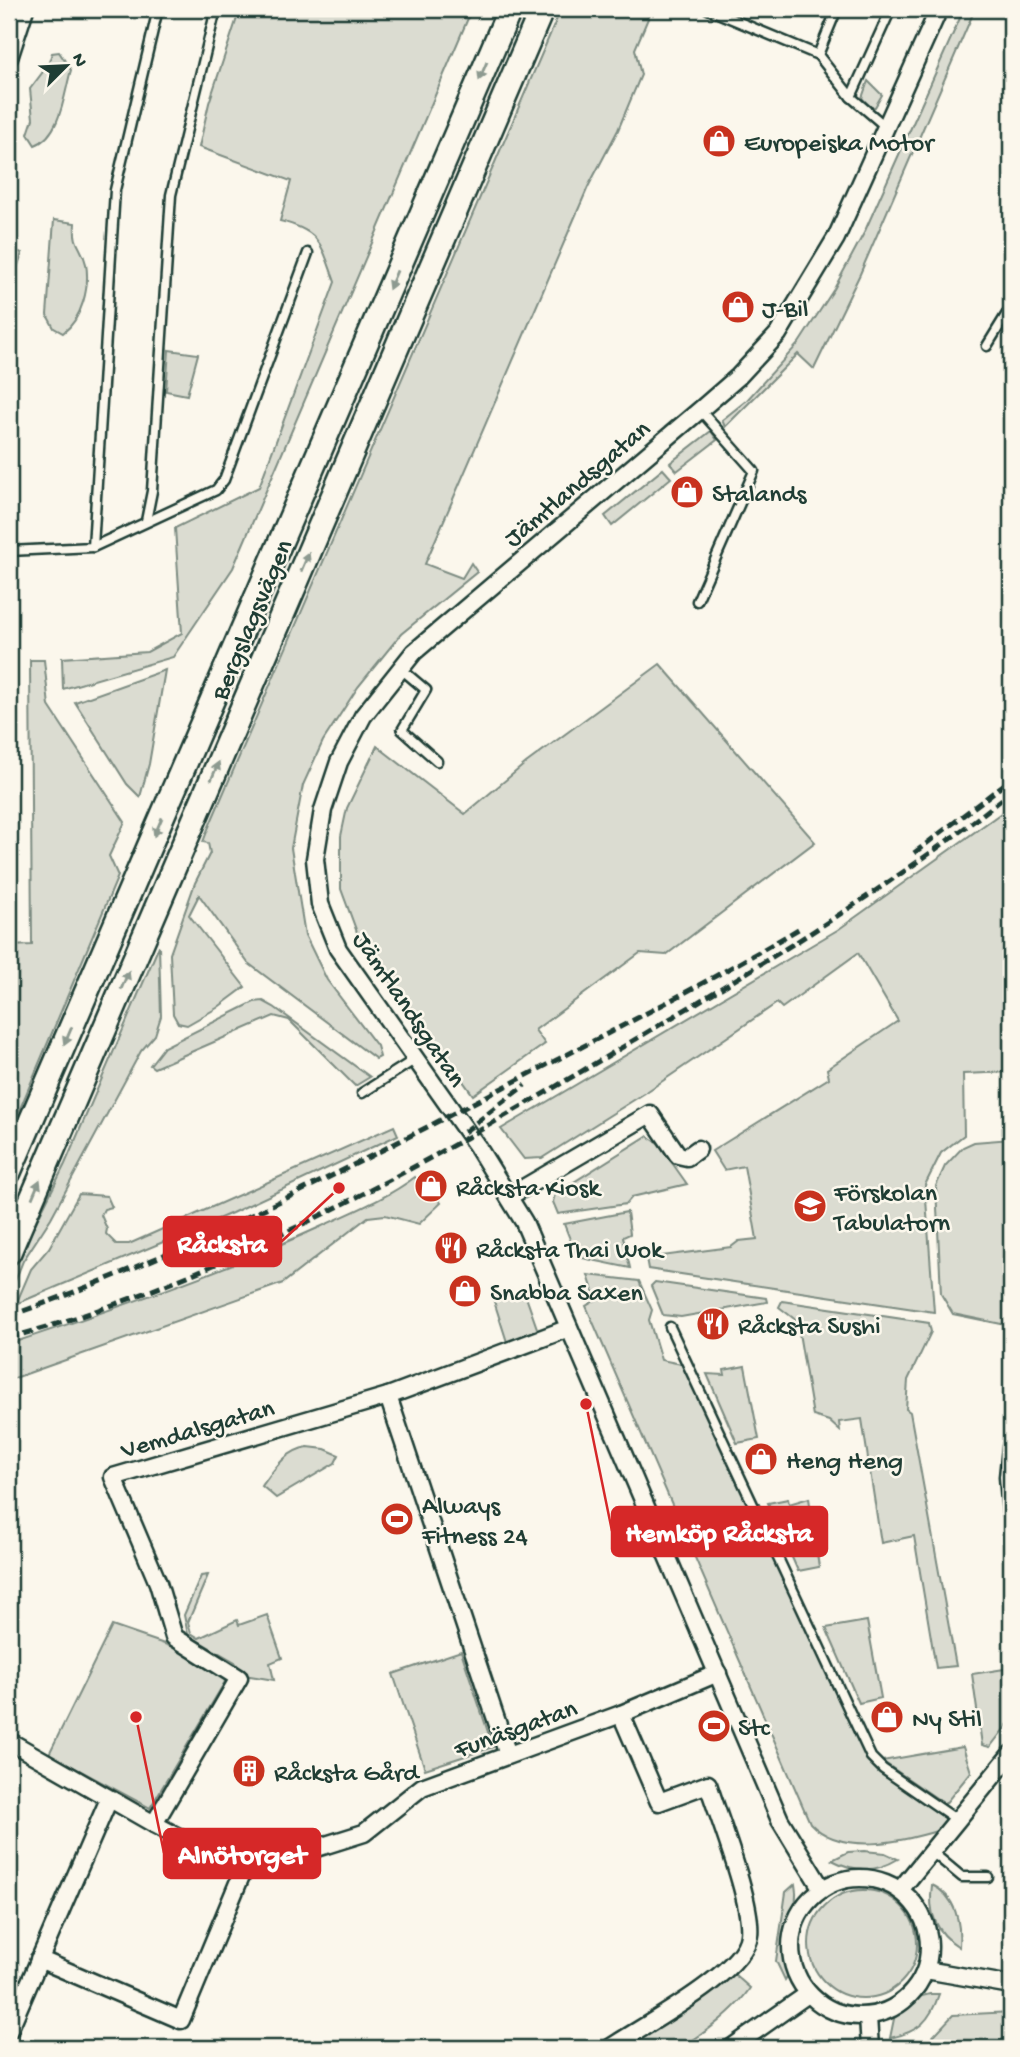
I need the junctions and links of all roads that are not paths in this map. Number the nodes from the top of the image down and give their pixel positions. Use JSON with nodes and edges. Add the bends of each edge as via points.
{"nodes":[{"id":1,"x":25,"y":9,"type":"edge"},
{"id":2,"x":158,"y":9,"type":"edge"},
{"id":3,"x":216,"y":9,"type":"edge"},
{"id":4,"x":510,"y":9,"type":"edge"},
{"id":5,"x":542,"y":9,"type":"edge"},
{"id":6,"x":708,"y":9,"type":"edge"},
{"id":7,"x":837,"y":9,"type":"edge"},
{"id":8,"x":891,"y":9,"type":"edge"},
{"id":9,"x":939,"y":9,"type":"edge"},
{"id":10,"x":818,"y":55,"type":"junction"},
{"id":11,"x":9,"y":58,"type":"edge"},
{"id":12,"x":851,"y":97,"type":"junction"},
{"id":13,"x":886,"y":127,"type":"junction"},
{"id":14,"x":308,"y":253,"type":"dead end"},
{"id":15,"x":1011,"y":307,"type":"edge"},
{"id":16,"x":988,"y":346,"type":"dead end"},
{"id":17,"x":701,"y":410,"type":"junction"},
{"id":18,"x":146,"y":521,"type":"junction"},
{"id":19,"x":93,"y":547,"type":"junction"},
{"id":20,"x":9,"y":551,"type":"edge"},
{"id":21,"x":696,"y":601,"type":"dead end"},
{"id":22,"x":400,"y":668,"type":"junction"},
{"id":23,"x":437,"y":761,"type":"dead end"},
{"id":24,"x":414,"y":1060,"type":"junction"},
{"id":25,"x":362,"y":1093,"type":"dead end"},
{"id":26,"x":698,"y":1149,"type":"dead end"},
{"id":27,"x":9,"y":1172,"type":"edge"},
{"id":28,"x":510,"y":1196,"type":"junction"},
{"id":29,"x":9,"y":1252,"type":"edge"},
{"id":30,"x":670,"y":1327,"type":"dead end"},
{"id":31,"x":569,"y":1328,"type":"junction"},
{"id":32,"x":388,"y":1396,"type":"junction"},
{"id":33,"x":1011,"y":1447,"type":"edge"},
{"id":34,"x":1011,"y":1513,"type":"edge"},
{"id":35,"x":718,"y":1673,"type":"junction"},
{"id":36,"x":621,"y":1714,"type":"junction"},
{"id":37,"x":9,"y":1741,"type":"edge"},
{"id":38,"x":1011,"y":1754,"type":"edge"},
{"id":39,"x":508,"y":1755,"type":"junction"},
{"id":40,"x":109,"y":1799,"type":"junction"},
{"id":41,"x":957,"y":1820,"type":"junction"},
{"id":42,"x":154,"y":1824,"type":"junction"},
{"id":43,"x":932,"y":1852,"type":"junction"},
{"id":44,"x":243,"y":1871,"type":"junction"},
{"id":45,"x":988,"y":1877,"type":"dead end"},
{"id":46,"x":822,"y":1889,"type":"junction"},
{"id":47,"x":900,"y":1890,"type":"junction"},
{"id":48,"x":39,"y":1959,"type":"junction"},
{"id":49,"x":926,"y":1970,"type":"junction"},
{"id":50,"x":1011,"y":1985,"type":"edge"},
{"id":51,"x":808,"y":1994,"type":"junction"},
{"id":52,"x":867,"y":2017,"type":"junction"},
{"id":53,"x":9,"y":2030,"type":"edge"},
{"id":54,"x":610,"y":2048,"type":"edge"},
{"id":55,"x":731,"y":2048,"type":"edge"},
{"id":56,"x":870,"y":2048,"type":"edge"}],
"edges":[{"from":1,"to":11,"type":"street"},
{"from":2,"to":19,"type":"lane","via":[[115,190]]},
{"from":3,"to":18,"type":"lane","via":[[171,195],[152,491]]},
{"from":4,"to":27,"type":"main road","name":"Bergslagsvägen","one_way":true},
{"from":29,"to":5,"type":"main road","name":"Bergslagsvägen","one_way":true},
{"from":6,"to":10,"type":"lane"},
{"from":7,"to":10,"type":"lane"},
{"from":8,"to":12,"type":"lane"},
{"from":9,"to":13,"type":"street","name":"Jämtlandsgatan"},
{"from":10,"to":12,"type":"lane"},
{"from":12,"to":13,"type":"lane"},
{"from":13,"to":17,"type":"street","name":"Jämtlandsgatan","via":[[830,249],[778,334]]},
{"from":14,"to":18,"type":"lane","via":[[224,480],[216,490]]},
{"from":15,"to":16,"type":"lane"},
{"from":17,"to":21,"type":"lane","via":[[754,471]]},
{"from":17,"to":22,"type":"street","name":"Jämtlandsgatan","via":[[486,589]]},
{"from":18,"to":19,"type":"lane"},
{"from":19,"to":20,"type":"lane"},
{"from":22,"to":23,"type":"lane","via":[[426,690],[402,730]]},
{"from":22,"to":24,"type":"street","name":"Jämtlandsgatan","via":[[363,716],[339,762],[323,810],[315,859],[320,904],[338,949]]},
{"from":24,"to":25,"type":"lane"},
{"from":24,"to":28,"type":"street","name":"Jämtlandsgatan"},
{"from":26,"to":28,"type":"street","via":[[687,1157],[678,1155],[650,1114]]},
{"from":28,"to":31,"type":"street","name":"Jämtlandsgatan"},
{"from":30,"to":41,"type":"lane","via":[[871,1757]]},
{"from":31,"to":32,"type":"street","name":"Vemdalsgatan"},
{"from":31,"to":35,"type":"street","name":"Jämtlandsgatan"},
{"from":32,"to":39,"type":"street"},
{"from":32,"to":42,"type":"street","name":"Vemdalsgatan","via":[[113,1477],[158,1583],[174,1637],[239,1678]]},
{"from":33,"to":34,"type":"street"},
{"from":35,"to":36,"type":"street","name":"Funäsgatan"},
{"from":35,"to":46,"type":"street","name":"Jämtlandsgatan","via":[[780,1820]]},
{"from":36,"to":39,"type":"street","name":"Funäsgatan"},
{"from":36,"to":54,"type":"street","via":[[659,1802],[708,1784],[749,1913],[749,1937],[737,1962]]},
{"from":37,"to":40,"type":"street"},
{"from":38,"to":41,"type":"street"},
{"from":39,"to":44,"type":"street","name":"Funäsgatan","via":[[422,1787],[364,1833]]},
{"from":40,"to":42,"type":"street"},
{"from":40,"to":48,"type":"street"},
{"from":41,"to":43,"type":"street"},
{"from":42,"to":44,"type":"street"},
{"from":43,"to":45,"type":"lane","via":[[962,1877]]},
{"from":43,"to":47,"type":"street"},
{"from":44,"to":48,"type":"street","via":[[181,2021]]},
{"from":46,"to":47,"type":"street","via":[[851,1878],[871,1878]]},
{"from":46,"to":51,"type":"street","via":[[806,1902],[790,1944],[793,1968]]},
{"from":47,"to":49,"type":"street","via":[[915,1904],[927,1926]]},
{"from":48,"to":53,"type":"street"},
{"from":49,"to":50,"type":"street"},
{"from":49,"to":52,"type":"street","via":[[903,2003]]},
{"from":51,"to":52,"type":"street","via":[[845,2016]]},
{"from":51,"to":55,"type":"street"},
{"from":52,"to":56,"type":"street"}]}
